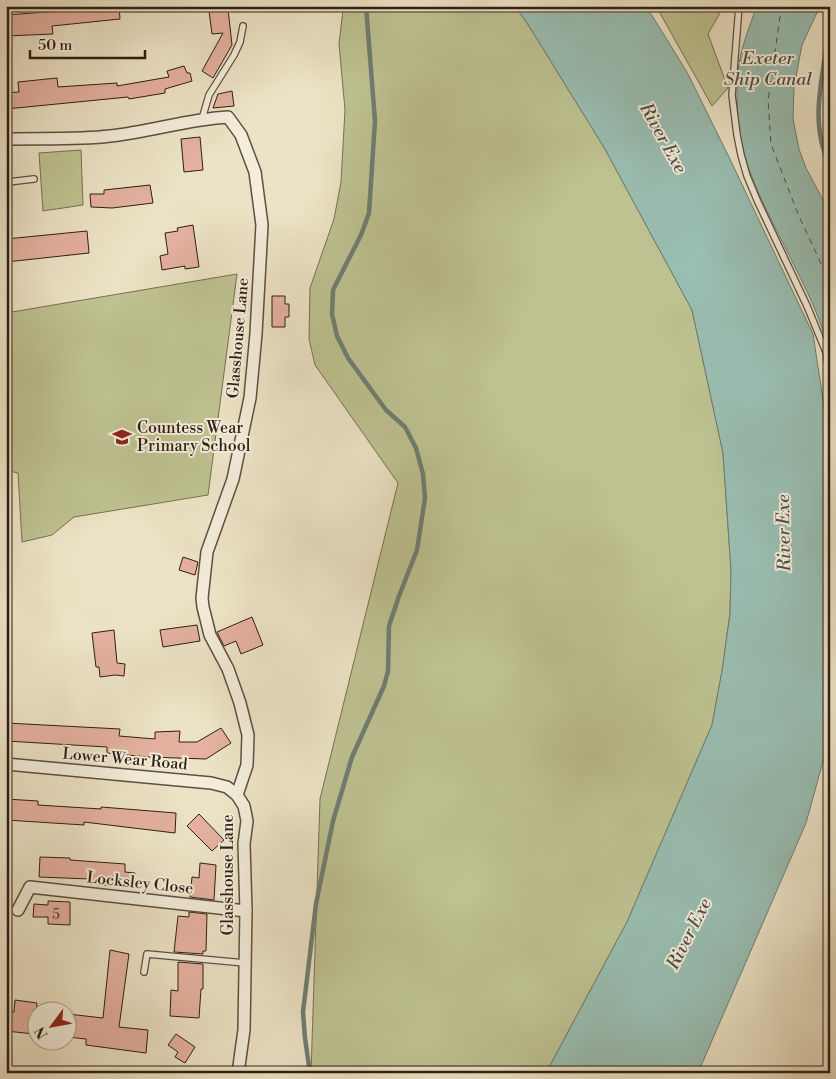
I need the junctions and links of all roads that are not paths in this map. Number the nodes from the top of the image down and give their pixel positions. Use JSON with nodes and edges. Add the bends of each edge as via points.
{"nodes":[{"id":1,"x":739,"y":6,"type":"edge"},
{"id":2,"x":243,"y":26,"type":"dead end"},
{"id":3,"x":202,"y":119,"type":"junction"},
{"id":4,"x":6,"y":139,"type":"edge"},
{"id":5,"x":34,"y":179,"type":"dead end"},
{"id":6,"x":6,"y":181,"type":"edge"},
{"id":7,"x":830,"y":379,"type":"edge"},
{"id":8,"x":6,"y":764,"type":"edge"},
{"id":9,"x":237,"y":795,"type":"junction"},
{"id":10,"x":33,"y":874,"type":"dead end"},
{"id":11,"x":30,"y":887,"type":"junction"},
{"id":12,"x":18,"y":910,"type":"dead end"},
{"id":13,"x":246,"y":911,"type":"junction"},
{"id":14,"x":245,"y":963,"type":"junction"},
{"id":15,"x":144,"y":972,"type":"dead end"},
{"id":16,"x":238,"y":1073,"type":"edge"}],
"edges":[{"from":1,"to":7,"type":"lane","via":[[732,95],[741,155],[757,200],[808,306],[826,352]]},
{"from":2,"to":3,"type":"lane","via":[[234,56],[208,95]]},
{"from":3,"to":4,"type":"street","name":"Glasshouse Lane","via":[[108,137]]},
{"from":3,"to":9,"type":"street","name":"Glasshouse Lane","via":[[228,117],[241,135],[255,172],[262,224],[250,398],[232,479],[207,552],[202,598],[210,635],[228,668],[248,735],[247,766]]},
{"from":5,"to":6,"type":"lane"},
{"from":8,"to":9,"type":"street","name":"Lower Wear Road","via":[[211,783],[227,787]]},
{"from":9,"to":13,"type":"street","name":"Glasshouse Lane","via":[[247,820],[244,844]]},
{"from":10,"to":11,"type":"street"},
{"from":11,"to":12,"type":"street"},
{"from":11,"to":13,"type":"street","name":"Locksley Close"},
{"from":13,"to":14,"type":"street","name":"Glasshouse Lane"},
{"from":14,"to":15,"type":"lane","via":[[148,954]]},
{"from":14,"to":16,"type":"street","name":"Glasshouse Lane","via":[[244,1030]]}]}
